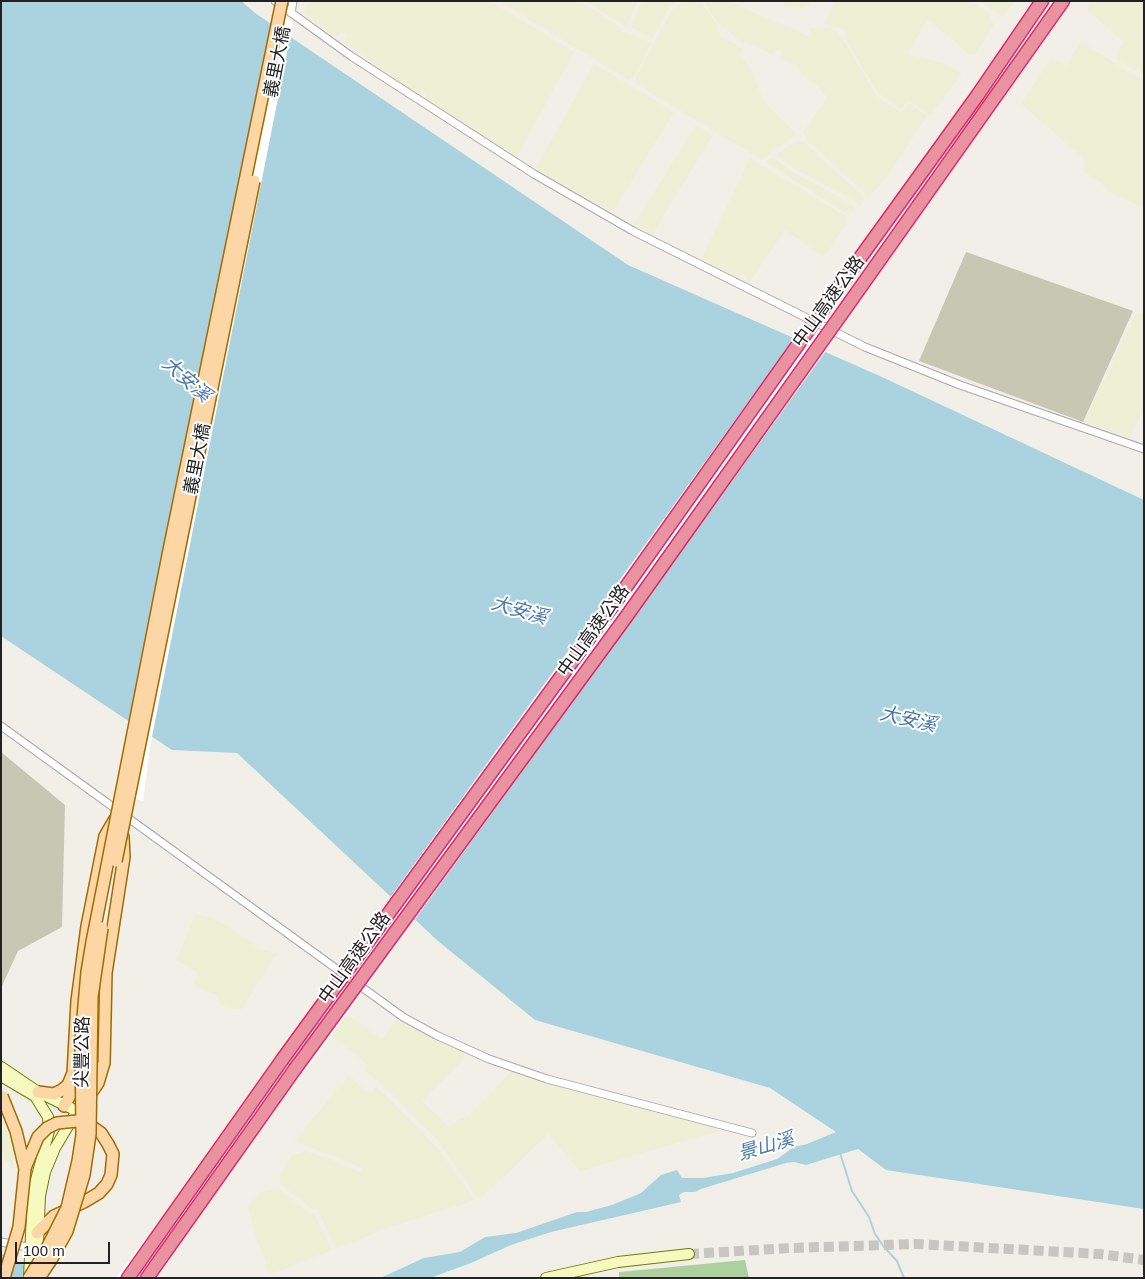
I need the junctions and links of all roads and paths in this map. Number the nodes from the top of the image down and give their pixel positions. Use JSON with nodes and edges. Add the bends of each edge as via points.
{"nodes":[{"id":1,"x":278,"y":1,"type":"edge"},
{"id":2,"x":289,"y":1,"type":"edge"},
{"id":3,"x":293,"y":1,"type":"edge"},
{"id":4,"x":1042,"y":1,"type":"edge"},
{"id":5,"x":1064,"y":1,"type":"edge"},
{"id":6,"x":291,"y":14,"type":"junction"},
{"id":7,"x":1144,"y":449,"type":"edge"},
{"id":8,"x":1,"y":726,"type":"edge"},
{"id":9,"x":116,"y":817,"type":"junction"},
{"id":10,"x":123,"y":828,"type":"junction"},
{"id":11,"x":1,"y":1067,"type":"edge"},
{"id":12,"x":72,"y":1074,"type":"junction"},
{"id":13,"x":1,"y":1076,"type":"edge"},
{"id":14,"x":36,"y":1094,"type":"junction"},
{"id":15,"x":1,"y":1096,"type":"edge"},
{"id":16,"x":63,"y":1108,"type":"junction"},
{"id":17,"x":75,"y":1114,"type":"junction"},
{"id":18,"x":752,"y":1132,"type":"dead end"},
{"id":19,"x":46,"y":1140,"type":"junction"},
{"id":20,"x":25,"y":1169,"type":"junction"},
{"id":21,"x":37,"y":1233,"type":"junction"},
{"id":22,"x":1,"y":1242,"type":"edge"},
{"id":23,"x":33,"y":1248,"type":"junction"},
{"id":24,"x":689,"y":1254,"type":"tunnel mouth"},
{"id":25,"x":4,"y":1278,"type":"edge"},
{"id":26,"x":29,"y":1278,"type":"edge"},
{"id":27,"x":38,"y":1278,"type":"edge"},
{"id":28,"x":128,"y":1278,"type":"edge"},
{"id":29,"x":147,"y":1278,"type":"edge"},
{"id":30,"x":546,"y":1278,"type":"edge"}],
"edges":[{"from":1,"to":6,"type":"street"},
{"from":1,"to":9,"type":"main road","name":"義里大橋","bridge":true},
{"from":2,"to":10,"type":"main road","name":"義里大橋","bridge":true},
{"from":3,"to":6,"type":"street"},
{"from":4,"to":28,"type":"highway","name":"中山高速公路","bridge":true,"via":[[611,608],[228,1134]]},
{"from":5,"to":29,"type":"highway","name":"中山高速公路","bridge":true,"via":[[626,617],[295,1069]]},
{"from":6,"to":7,"type":"street","via":[[534,174],[633,231],[865,347],[960,385]]},
{"from":8,"to":18,"type":"street","via":[[389,1007],[436,1035],[489,1059],[547,1078]]},
{"from":9,"to":12,"type":"main road","via":[[101,855],[82,955]]},
{"from":9,"to":26,"type":"main road","name":"尖豐公路","bridge":true,"via":[[87,972],[81,1040],[82,1135],[79,1152],[66,1208]]},
{"from":10,"to":17,"type":"main road","bridge":true,"via":[[124,857],[107,964],[104,1063],[98,1083]]},
{"from":10,"to":27,"type":"main road","name":"尖豐公路","bridge":true,"via":[[101,934],[92,997],[90,1134],[84,1175],[67,1231]]},
{"from":11,"to":14,"type":"main road"},
{"from":12,"to":14,"type":"main road","via":[[62,1090],[54,1094]]},
{"from":12,"to":16,"type":"main road","via":[[72,1092]]},
{"from":13,"to":14,"type":"main road"},
{"from":14,"to":16,"type":"main road"},
{"from":14,"to":19,"type":"main road","via":[[48,1117]]},
{"from":15,"to":20,"type":"main road","bridge":true,"via":[[16,1131]]},
{"from":16,"to":17,"type":"main road"},
{"from":16,"to":19,"type":"main road"},
{"from":17,"to":21,"type":"main road","via":[[45,1172]]},
{"from":19,"to":23,"type":"main road","via":[[33,1191]]},
{"from":20,"to":21,"type":"main road","bridge":true,"via":[[35,1143],[42,1133],[57,1123],[78,1121],[91,1126],[100,1133],[113,1154],[113,1167],[107,1184],[99,1193],[54,1216]]},
{"from":20,"to":25,"type":"main road","bridge":true,"via":[[20,1227]]},
{"from":21,"to":23,"type":"main road"},
{"from":22,"to":23,"type":"street"},
{"from":23,"to":26,"type":"main road"},
{"from":23,"to":27,"type":"main road","bridge":true},
{"from":24,"to":30,"type":"main road","via":[[618,1262]]}]}
